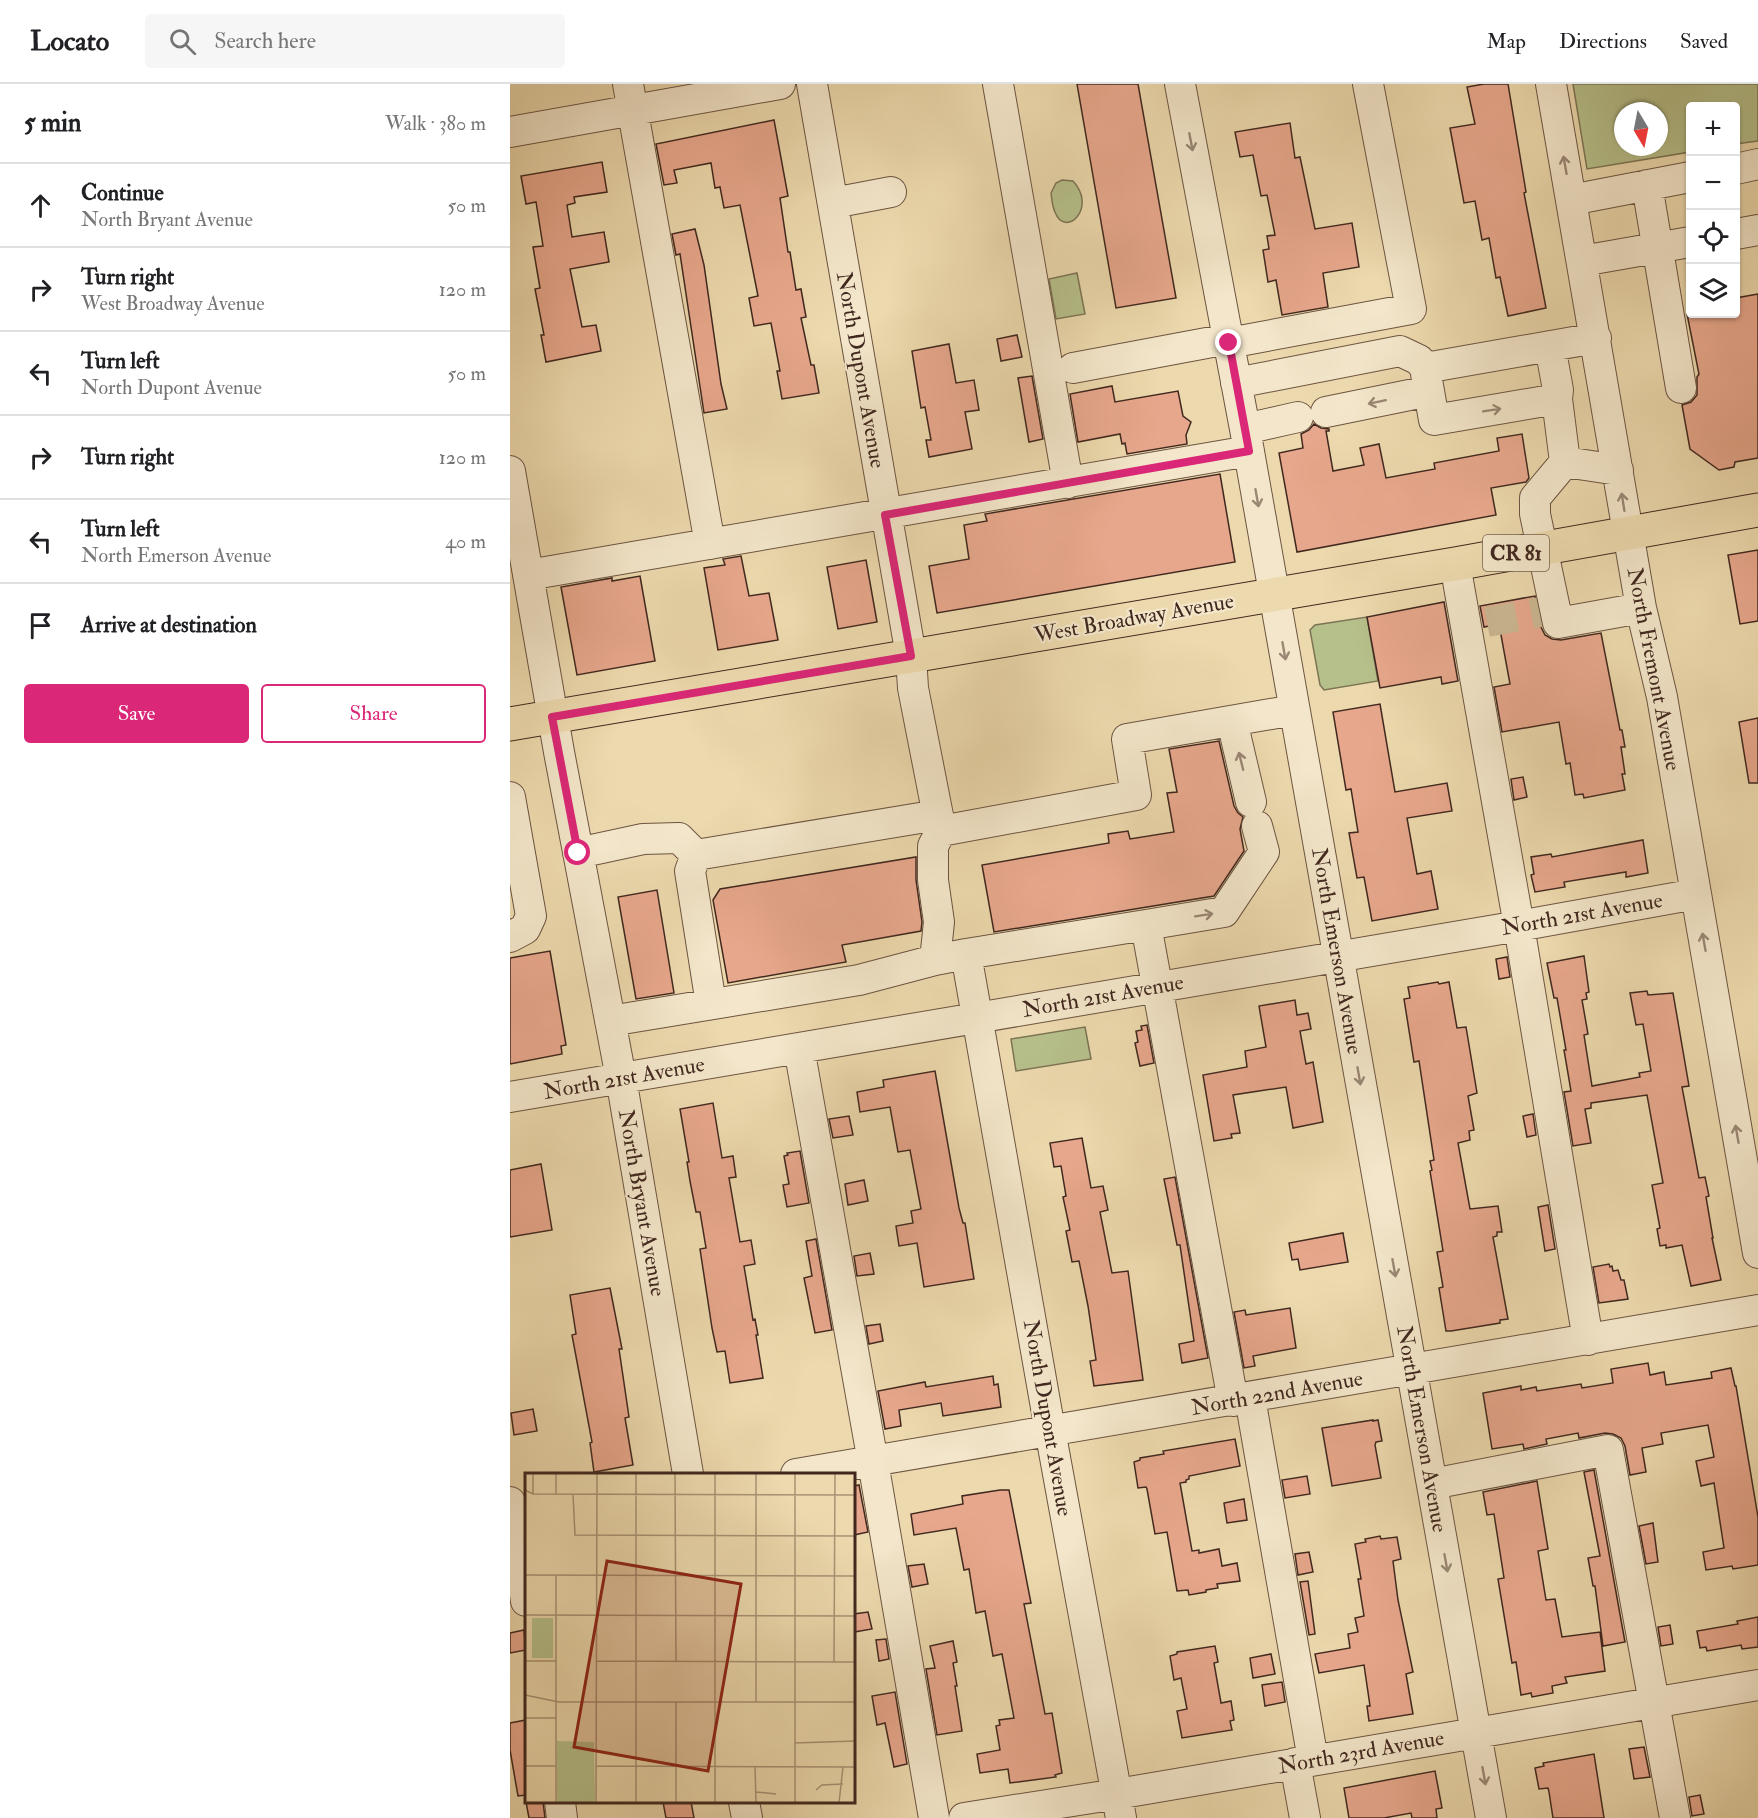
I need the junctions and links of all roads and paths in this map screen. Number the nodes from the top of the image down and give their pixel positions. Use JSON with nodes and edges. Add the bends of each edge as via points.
{"nodes":[{"id":1,"x":780,"y":84,"type":"edge"},
{"id":2,"x":812,"y":84,"type":"edge"},
{"id":3,"x":998,"y":84,"type":"edge"},
{"id":4,"x":1180,"y":84,"type":"edge"},
{"id":5,"x":1368,"y":84,"type":"edge"},
{"id":6,"x":1551,"y":84,"type":"edge"},
{"id":7,"x":630,"y":97,"type":"edge"},
{"id":8,"x":510,"y":132,"type":"edge"},
{"id":9,"x":1758,"y":164,"type":"edge"},
{"id":10,"x":1740,"y":168,"type":"edge"},
{"id":11,"x":1686,"y":178,"type":"edge"},
{"id":12,"x":1647,"y":185,"type":"junction"},
{"id":13,"x":891,"y":192,"type":"dead end"},
{"id":14,"x":1571,"y":200,"type":"junction"},
{"id":15,"x":833,"y":203,"type":"junction"},
{"id":16,"x":1758,"y":230,"type":"edge"},
{"id":17,"x":1740,"y":233,"type":"edge"},
{"id":18,"x":1686,"y":243,"type":"edge"},
{"id":19,"x":1659,"y":248,"type":"junction"},
{"id":20,"x":1582,"y":261,"type":"junction"},
{"id":21,"x":1596,"y":338,"type":"junction"},
{"id":22,"x":1229,"y":341,"type":"junction"},
{"id":23,"x":1550,"y":346,"type":"junction"},
{"id":24,"x":1072,"y":368,"type":"dead end"},
{"id":25,"x":1236,"y":383,"type":"junction"},
{"id":26,"x":1681,"y":388,"type":"dead end"},
{"id":27,"x":1429,"y":393,"type":"junction"},
{"id":28,"x":1557,"y":399,"type":"junction"},
{"id":29,"x":1247,"y":440,"type":"junction"},
{"id":30,"x":1565,"y":462,"type":"junction"},
{"id":31,"x":1618,"y":470,"type":"junction"},
{"id":32,"x":510,"y":471,"type":"edge"},
{"id":33,"x":1068,"y":483,"type":"junction"},
{"id":34,"x":1758,"y":510,"type":"edge"},
{"id":35,"x":885,"y":515,"type":"junction"},
{"id":36,"x":1628,"y":533,"type":"junction"},
{"id":37,"x":710,"y":544,"type":"junction"},
{"id":38,"x":1542,"y":548,"type":"junction"},
{"id":39,"x":1455,"y":564,"type":"junction"},
{"id":40,"x":528,"y":575,"type":"junction"},
{"id":41,"x":1274,"y":594,"type":"junction"},
{"id":42,"x":1641,"y":608,"type":"junction"},
{"id":43,"x":911,"y":656,"type":"junction"},
{"id":44,"x":1294,"y":710,"type":"junction"},
{"id":45,"x":552,"y":717,"type":"junction"},
{"id":46,"x":1232,"y":721,"type":"junction"},
{"id":47,"x":510,"y":724,"type":"edge"},
{"id":48,"x":510,"y":797,"type":"edge"},
{"id":49,"x":940,"y":823,"type":"junction"},
{"id":50,"x":578,"y":853,"type":"junction"},
{"id":51,"x":696,"y":855,"type":"junction"},
{"id":52,"x":1696,"y":894,"type":"junction"},
{"id":53,"x":1146,"y":925,"type":"junction"},
{"id":54,"x":1519,"y":926,"type":"junction"},
{"id":55,"x":510,"y":937,"type":"edge"},
{"id":56,"x":966,"y":954,"type":"junction"},
{"id":57,"x":1338,"y":957,"type":"junction"},
{"id":58,"x":935,"y":960,"type":"junction"},
{"id":59,"x":1159,"y":987,"type":"junction"},
{"id":60,"x":711,"y":1004,"type":"junction"},
{"id":61,"x":978,"y":1017,"type":"junction"},
{"id":62,"x":610,"y":1021,"type":"junction"},
{"id":63,"x":799,"y":1048,"type":"junction"},
{"id":64,"x":621,"y":1078,"type":"junction"},
{"id":65,"x":510,"y":1097,"type":"edge"},
{"id":66,"x":1758,"y":1253,"type":"edge"},
{"id":67,"x":1758,"y":1310,"type":"edge"},
{"id":68,"x":1588,"y":1340,"type":"junction"},
{"id":69,"x":1413,"y":1370,"type":"junction"},
{"id":70,"x":1241,"y":1399,"type":"junction"},
{"id":71,"x":1050,"y":1430,"type":"junction"},
{"id":72,"x":873,"y":1462,"type":"junction"},
{"id":73,"x":688,"y":1473,"type":"edge"},
{"id":74,"x":802,"y":1473,"type":"edge"},
{"id":75,"x":1432,"y":1484,"type":"junction"},
{"id":76,"x":515,"y":1517,"type":"edge"},
{"id":77,"x":525,"y":1593,"type":"edge"},
{"id":78,"x":1758,"y":1685,"type":"edge"},
{"id":79,"x":1654,"y":1703,"type":"junction"},
{"id":80,"x":1476,"y":1733,"type":"junction"},
{"id":81,"x":1304,"y":1762,"type":"junction"},
{"id":82,"x":560,"y":1803,"type":"edge"},
{"id":83,"x":744,"y":1803,"type":"edge"},
{"id":84,"x":1119,"y":1806,"type":"edge"},
{"id":85,"x":562,"y":1818,"type":"edge"},
{"id":86,"x":747,"y":1818,"type":"edge"},
{"id":87,"x":934,"y":1818,"type":"edge"},
{"id":88,"x":964,"y":1818,"type":"edge"},
{"id":89,"x":1305,"y":1818,"type":"edge"},
{"id":90,"x":1491,"y":1818,"type":"edge"},
{"id":91,"x":1675,"y":1818,"type":"edge"}],
"edges":[{"from":1,"to":7,"type":"street"},
{"from":2,"to":15,"type":"street","name":"North Dupont Avenue"},
{"from":3,"to":33,"type":"street"},
{"from":4,"to":22,"type":"street","name":"North Emerson Avenue","one_way":true},
{"from":5,"to":22,"type":"street","via":[[1412,309]]},
{"from":14,"to":6,"type":"street","name":"North Fremont Avenue","one_way":true},
{"from":7,"to":8,"type":"street"},
{"from":7,"to":37,"type":"street"},
{"from":9,"to":10,"type":"street"},
{"from":11,"to":12,"type":"street"},
{"from":12,"to":14,"type":"street"},
{"from":12,"to":19,"type":"street"},
{"from":13,"to":15,"type":"street"},
{"from":14,"to":20,"type":"street","name":"North Fremont Avenue"},
{"from":15,"to":35,"type":"street","name":"North Dupont Avenue"},
{"from":16,"to":17,"type":"street"},
{"from":18,"to":19,"type":"street"},
{"from":19,"to":20,"type":"street"},
{"from":19,"to":26,"type":"street"},
{"from":20,"to":21,"type":"street","name":"North Fremont Avenue"},
{"from":21,"to":23,"type":"street"},
{"from":21,"to":31,"type":"street","name":"North Fremont Avenue"},
{"from":22,"to":24,"type":"street"},
{"from":22,"to":25,"type":"street","name":"North Emerson Avenue"},
{"from":23,"to":27,"type":"street"},
{"from":23,"to":28,"type":"street"},
{"from":25,"to":27,"type":"street","via":[[1400,351],[1419,360]]},
{"from":25,"to":29,"type":"street","name":"North Emerson Avenue"},
{"from":27,"to":28,"type":"street","one_way":true},
{"from":27,"to":29,"type":"street","one_way":true,"via":[[1312,415]]},
{"from":28,"to":30,"type":"street"},
{"from":29,"to":33,"type":"street"},
{"from":29,"to":41,"type":"street","name":"North Emerson Avenue","one_way":true},
{"from":30,"to":31,"type":"street"},
{"from":30,"to":38,"type":"street","via":[[1535,498]]},
{"from":36,"to":31,"type":"street","name":"North Fremont Avenue","one_way":true},
{"from":32,"to":40,"type":"street","name":"North Bryant Avenue"},
{"from":33,"to":35,"type":"street"},
{"from":34,"to":36,"type":"main road","name":"West Broadway Avenue","number":"CR 81"},
{"from":35,"to":37,"type":"street"},
{"from":35,"to":43,"type":"street","name":"North Dupont Avenue"},
{"from":36,"to":38,"type":"main road","name":"West Broadway Avenue","number":"CR 81"},
{"from":36,"to":42,"type":"street","name":"North Fremont Avenue"},
{"from":37,"to":40,"type":"street"},
{"from":38,"to":39,"type":"main road","name":"West Broadway Avenue","number":"CR 81"},
{"from":38,"to":42,"type":"street","via":[[1548,605],[1558,623]]},
{"from":39,"to":41,"type":"main road","name":"West Broadway Avenue","number":"CR 81"},
{"from":39,"to":54,"type":"street","via":[[1478,618]]},
{"from":40,"to":45,"type":"street","name":"North Bryant Avenue"},
{"from":41,"to":43,"type":"main road","name":"West Broadway Avenue","number":"CR 81"},
{"from":41,"to":44,"type":"street","name":"North Emerson Avenue","one_way":true},
{"from":42,"to":52,"type":"street","name":"North Fremont Avenue","via":[[1662,697]]},
{"from":43,"to":45,"type":"main road","name":"West Broadway Avenue","number":"CR 81"},
{"from":43,"to":49,"type":"street","name":"North Dupont Avenue","via":[[913,688]]},
{"from":44,"to":46,"type":"street"},
{"from":44,"to":57,"type":"street","name":"North Emerson Avenue"},
{"from":45,"to":47,"type":"main road","name":"West Broadway Avenue","number":"CR 81"},
{"from":45,"to":50,"type":"street","name":"North Bryant Avenue"},
{"from":46,"to":49,"type":"street","via":[[1127,739],[1137,795]]},
{"from":53,"to":46,"type":"street","one_way":true,"via":[[1224,912],[1264,852]]},
{"from":48,"to":55,"type":"street","via":[[531,916],[525,929]]},
{"from":49,"to":51,"type":"street"},
{"from":49,"to":58,"type":"street","via":[[933,846],[939,922]]},
{"from":50,"to":51,"type":"street","via":[[643,839],[679,838]]},
{"from":50,"to":62,"type":"street","name":"North Bryant Avenue"},
{"from":51,"to":60,"type":"street","via":[[690,871]]},
{"from":52,"to":54,"type":"street","name":"North 21st Avenue"},
{"from":66,"to":52,"type":"street","name":"North Fremont Avenue","one_way":true},
{"from":53,"to":56,"type":"street"},
{"from":53,"to":59,"type":"street"},
{"from":54,"to":57,"type":"street","name":"North 21st Avenue"},
{"from":54,"to":68,"type":"street"},
{"from":56,"to":58,"type":"street"},
{"from":56,"to":61,"type":"street","name":"North Dupont Avenue"},
{"from":57,"to":59,"type":"street","name":"North 21st Avenue"},
{"from":57,"to":69,"type":"street","name":"North Emerson Avenue","one_way":true},
{"from":58,"to":60,"type":"street","via":[[859,980]]},
{"from":59,"to":61,"type":"street","name":"North 21st Avenue"},
{"from":59,"to":70,"type":"street"},
{"from":60,"to":62,"type":"street"},
{"from":61,"to":63,"type":"street","name":"North 21st Avenue"},
{"from":61,"to":71,"type":"street","name":"North Dupont Avenue"},
{"from":62,"to":64,"type":"street","name":"North Bryant Avenue"},
{"from":63,"to":64,"type":"street","name":"North 21st Avenue"},
{"from":63,"to":72,"type":"street"},
{"from":64,"to":65,"type":"street","name":"North 21st Avenue"},
{"from":64,"to":73,"type":"street","name":"North Bryant Avenue"},
{"from":67,"to":68,"type":"street","name":"North 22nd Avenue"},
{"from":68,"to":69,"type":"street","name":"North 22nd Avenue"},
{"from":69,"to":70,"type":"street","name":"North 22nd Avenue"},
{"from":69,"to":75,"type":"street","name":"North Emerson Avenue"},
{"from":70,"to":71,"type":"street","name":"North 22nd Avenue"},
{"from":70,"to":81,"type":"street"},
{"from":71,"to":72,"type":"street","name":"North 22nd Avenue"},
{"from":71,"to":84,"type":"street","name":"North Dupont Avenue"},
{"from":72,"to":74,"type":"street","name":"North 22nd Avenue"},
{"from":72,"to":87,"type":"street"},
{"from":75,"to":79,"type":"street","via":[[1608,1450]]},
{"from":75,"to":80,"type":"street","name":"North Emerson Avenue","one_way":true},
{"from":76,"to":77,"type":"street"},
{"from":78,"to":79,"type":"street","name":"North 23rd Avenue"},
{"from":79,"to":80,"type":"street","name":"North 23rd Avenue"},
{"from":79,"to":91,"type":"street"},
{"from":80,"to":81,"type":"street","name":"North 23rd Avenue"},
{"from":80,"to":90,"type":"street","name":"North Emerson Avenue","one_way":true},
{"from":81,"to":84,"type":"street","name":"North 23rd Avenue"},
{"from":81,"to":89,"type":"street"},
{"from":82,"to":85,"type":"street"},
{"from":83,"to":86,"type":"street"},
{"from":84,"to":88,"type":"street","name":"North 23rd Avenue"}]}
